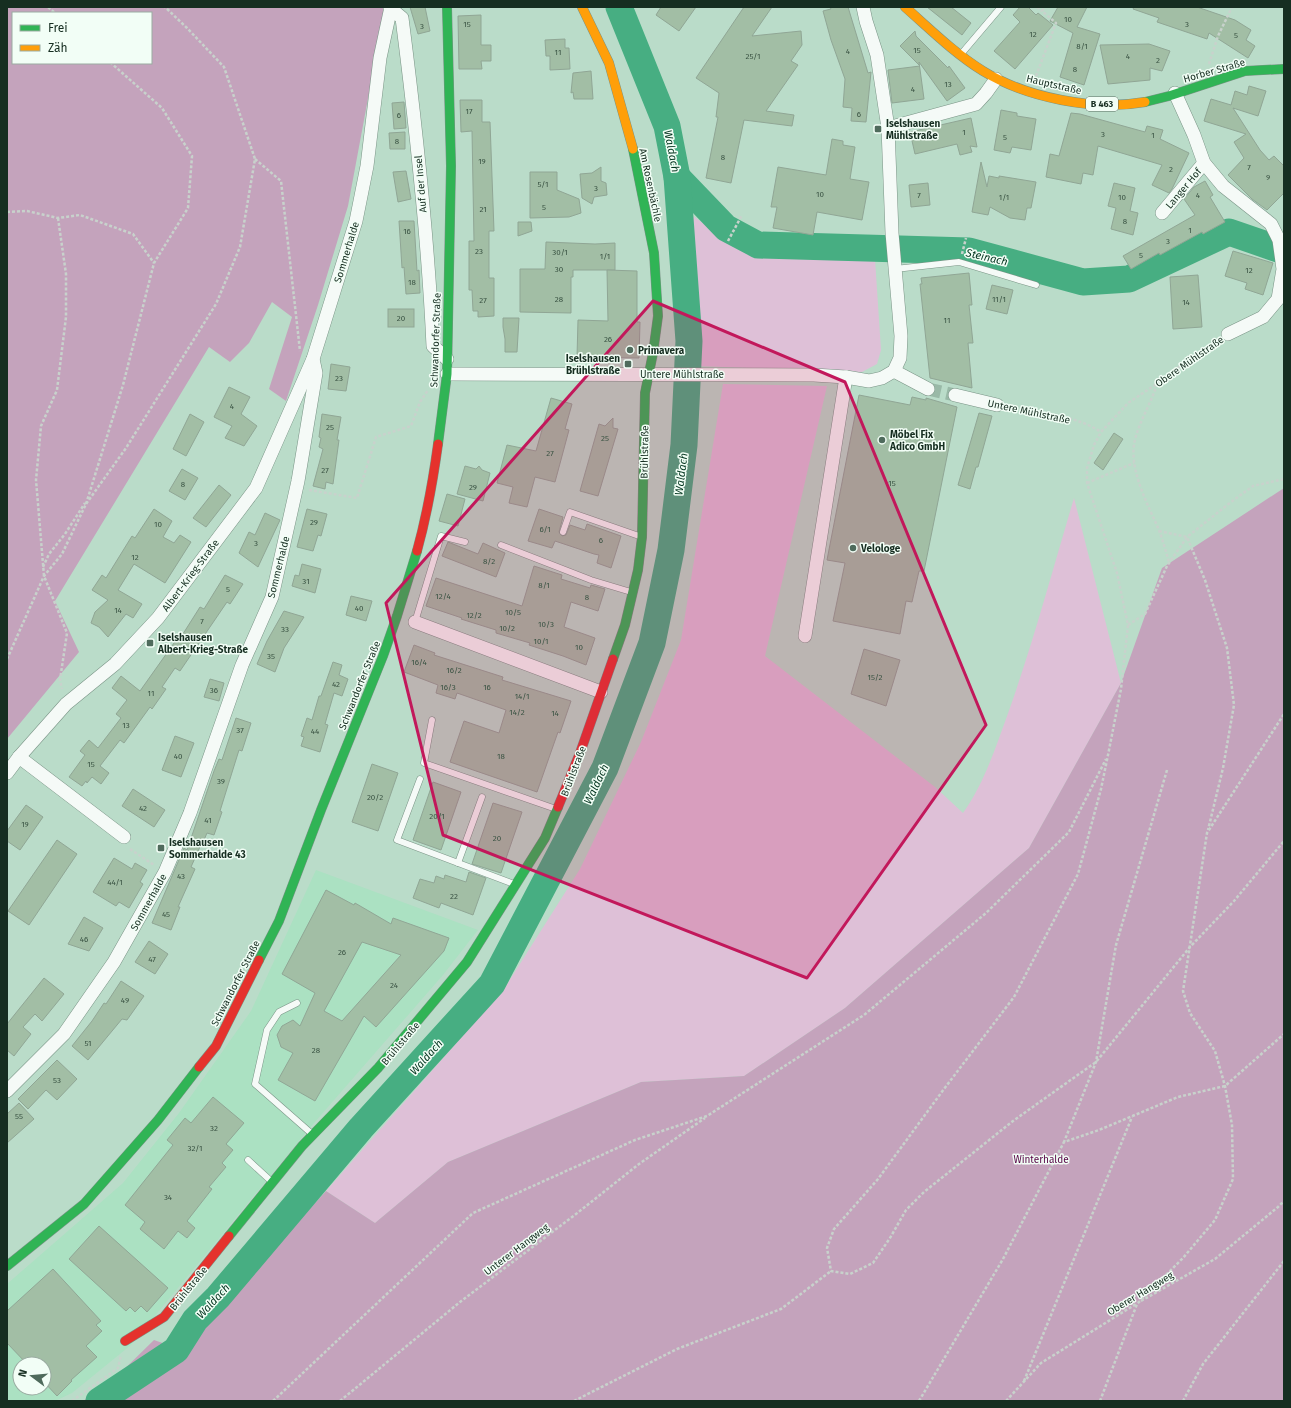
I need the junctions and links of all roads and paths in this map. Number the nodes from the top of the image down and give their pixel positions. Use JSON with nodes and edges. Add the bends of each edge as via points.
{"nodes":[{"id":1,"x":165,"y":7,"type":"edge"},
{"id":2,"x":447,"y":7,"type":"edge"},
{"id":3,"x":582,"y":7,"type":"edge"},
{"id":4,"x":863,"y":7,"type":"edge"},
{"id":5,"x":905,"y":7,"type":"edge"},
{"id":6,"x":1001,"y":7,"type":"edge"},
{"id":7,"x":1037,"y":7,"type":"edge"},
{"id":8,"x":1045,"y":7,"type":"edge"},
{"id":9,"x":1232,"y":7,"type":"edge"},
{"id":10,"x":390,"y":8,"type":"edge"},
{"id":11,"x":1042,"y":11,"type":"junction"},
{"id":12,"x":960,"y":55,"type":"junction"},
{"id":13,"x":112,"y":64,"type":"edge"},
{"id":14,"x":1284,"y":69,"type":"edge"},
{"id":15,"x":996,"y":79,"type":"junction"},
{"id":16,"x":1202,"y":86,"type":"junction"},
{"id":17,"x":1030,"y":92,"type":"junction"},
{"id":18,"x":1175,"y":93,"type":"junction"},
{"id":19,"x":888,"y":128,"type":"junction"},
{"id":20,"x":255,"y":159,"type":"junction"},
{"id":21,"x":1204,"y":163,"type":"junction"},
{"id":22,"x":7,"y":212,"type":"edge"},
{"id":23,"x":1162,"y":213,"type":"dead end"},
{"id":24,"x":742,"y":215,"type":"dead end"},
{"id":25,"x":58,"y":218,"type":"junction"},
{"id":26,"x":966,"y":238,"type":"dead end"},
{"id":27,"x":728,"y":241,"type":"dead end"},
{"id":28,"x":959,"y":262,"type":"junction"},
{"id":29,"x":154,"y":263,"type":"junction"},
{"id":30,"x":895,"y":264,"type":"junction"},
{"id":31,"x":1283,"y":269,"type":"edge"},
{"id":32,"x":1036,"y":285,"type":"dead end"},
{"id":33,"x":1228,"y":334,"type":"joint"},
{"id":34,"x":300,"y":350,"type":"dead end"},
{"id":35,"x":313,"y":359,"type":"junction"},
{"id":36,"x":447,"y":359,"type":"junction"},
{"id":37,"x":894,"y":371,"type":"junction"},
{"id":38,"x":447,"y":374,"type":"junction"},
{"id":39,"x":649,"y":374,"type":"junction"},
{"id":40,"x":846,"y":377,"type":"junction"},
{"id":41,"x":1158,"y":383,"type":"junction"},
{"id":42,"x":428,"y":388,"type":"dead end"},
{"id":43,"x":928,"y":389,"type":"tunnel mouth"},
{"id":44,"x":954,"y":395,"type":"tunnel mouth"},
{"id":45,"x":997,"y":405,"type":"joint"},
{"id":46,"x":1101,"y":432,"type":"junction"},
{"id":47,"x":1134,"y":463,"type":"junction"},
{"id":48,"x":1284,"y":480,"type":"edge"},
{"id":49,"x":1087,"y":483,"type":"junction"},
{"id":50,"x":297,"y":488,"type":"junction"},
{"id":51,"x":86,"y":503,"type":"junction"},
{"id":52,"x":1159,"y":531,"type":"junction"},
{"id":53,"x":563,"y":532,"type":"dead end"},
{"id":54,"x":642,"y":537,"type":"junction"},
{"id":55,"x":1187,"y":538,"type":"junction"},
{"id":56,"x":465,"y":542,"type":"dead end"},
{"id":57,"x":501,"y":545,"type":"dead end"},
{"id":58,"x":1170,"y":563,"type":"junction"},
{"id":59,"x":43,"y":567,"type":"junction"},
{"id":60,"x":44,"y":576,"type":"junction"},
{"id":61,"x":633,"y":592,"type":"junction"},
{"id":62,"x":415,"y":622,"type":"joint"},
{"id":63,"x":1128,"y":625,"type":"junction"},
{"id":64,"x":805,"y":636,"type":"dead end"},
{"id":65,"x":7,"y":659,"type":"edge"},
{"id":66,"x":601,"y":692,"type":"junction"},
{"id":67,"x":66,"y":704,"type":"junction"},
{"id":68,"x":1284,"y":714,"type":"edge"},
{"id":69,"x":432,"y":720,"type":"dead end"},
{"id":70,"x":1108,"y":755,"type":"junction"},
{"id":71,"x":19,"y":757,"type":"junction"},
{"id":72,"x":1167,"y":770,"type":"dead end"},
{"id":73,"x":7,"y":773,"type":"edge"},
{"id":74,"x":420,"y":779,"type":"dead end"},
{"id":75,"x":482,"y":797,"type":"dead end"},
{"id":76,"x":557,"y":810,"type":"junction"},
{"id":77,"x":1207,"y":833,"type":"junction"},
{"id":78,"x":124,"y":837,"type":"joint"},
{"id":79,"x":1284,"y":841,"type":"edge"},
{"id":80,"x":458,"y":863,"type":"junction"},
{"id":81,"x":165,"y":872,"type":"junction"},
{"id":82,"x":516,"y":884,"type":"junction"},
{"id":83,"x":1190,"y":946,"type":"junction"},
{"id":84,"x":297,"y":1003,"type":"dead end"},
{"id":85,"x":1284,"y":1034,"type":"edge"},
{"id":86,"x":1096,"y":1062,"type":"junction"},
{"id":87,"x":1225,"y":1086,"type":"junction"},
{"id":88,"x":7,"y":1091,"type":"edge"},
{"id":89,"x":707,"y":1116,"type":"junction"},
{"id":90,"x":1132,"y":1116,"type":"junction"},
{"id":91,"x":313,"y":1135,"type":"junction"},
{"id":92,"x":1064,"y":1142,"type":"junction"},
{"id":93,"x":248,"y":1160,"type":"dead end"},
{"id":94,"x":273,"y":1183,"type":"junction"},
{"id":95,"x":1284,"y":1201,"type":"edge"},
{"id":96,"x":1284,"y":1261,"type":"edge"},
{"id":97,"x":7,"y":1266,"type":"edge"},
{"id":98,"x":831,"y":1271,"type":"junction"},
{"id":99,"x":1137,"y":1304,"type":"junction"},
{"id":100,"x":125,"y":1341,"type":"joint"},
{"id":101,"x":1022,"y":1383,"type":"junction"},
{"id":102,"x":72,"y":1401,"type":"edge"},
{"id":103,"x":273,"y":1401,"type":"edge"},
{"id":104,"x":340,"y":1401,"type":"edge"},
{"id":105,"x":574,"y":1401,"type":"edge"},
{"id":106,"x":919,"y":1401,"type":"edge"},
{"id":107,"x":1006,"y":1401,"type":"edge"},
{"id":108,"x":1100,"y":1401,"type":"edge"},
{"id":109,"x":1182,"y":1401,"type":"edge"}],
"edges":[{"from":1,"to":20,"type":"path","via":[[224,67]]},
{"from":2,"to":36,"type":"main road","name":"Schwandorfer Straße","via":[[451,166]]},
{"from":3,"to":39,"type":"main road","name":"Am Rosenbächle","via":[[609,63],[632,144],[654,253],[658,316]]},
{"from":4,"to":19,"type":"street","via":[[877,55]]},
{"from":5,"to":12,"type":"main road","name":"Hauptstraße","number":"B 463"},
{"from":6,"to":12,"type":"lane"},
{"from":7,"to":11,"type":"path"},
{"from":8,"to":11,"type":"path"},
{"from":9,"to":16,"type":"path","via":[[1218,36]]},
{"from":10,"to":35,"type":"street","name":"Sommerhalde","via":[[380,58],[367,166],[356,221]]},
{"from":10,"to":36,"type":"street","name":"Auf der Insel","via":[[402,18],[403,25],[430,277],[433,346]]},
{"from":11,"to":17,"type":"path","via":[[1056,23]]},
{"from":12,"to":15,"type":"main road","name":"Hauptstraße","number":"B 463"},
{"from":13,"to":29,"type":"path","via":[[162,108],[192,156],[188,208]]},
{"from":14,"to":16,"type":"main road","name":"Horber Straße","number":"B 463","via":[[1246,71]]},
{"from":15,"to":17,"type":"main road","name":"Hauptstraße","number":"B 463"},
{"from":15,"to":19,"type":"street","via":[[976,104]]},
{"from":16,"to":18,"type":"main road","name":"Horber Straße","number":"B 463"},
{"from":17,"to":18,"type":"main road","name":"Hauptstraße","number":"B 463","via":[[1075,102],[1113,104],[1144,102]]},
{"from":18,"to":21,"type":"street","name":"Obere Mühlstraße"},
{"from":19,"to":30,"type":"street"},
{"from":20,"to":34,"type":"path","via":[[281,181]]},
{"from":20,"to":51,"type":"path","via":[[240,247],[216,304],[126,448]]},
{"from":21,"to":23,"type":"street","name":"Langer Hof"},
{"from":21,"to":31,"type":"street","name":"Obere Mühlstraße","via":[[1223,186],[1271,224],[1279,240]]},
{"from":22,"to":25,"type":"path","via":[[27,210]]},
{"from":24,"to":27,"type":"path"},
{"from":25,"to":29,"type":"path","via":[[80,215],[134,234]]},
{"from":25,"to":59,"type":"path","via":[[66,274],[66,317],[57,390],[41,426],[36,480]]},
{"from":26,"to":28,"type":"path"},
{"from":28,"to":30,"type":"lane"},
{"from":28,"to":32,"type":"lane"},
{"from":29,"to":51,"type":"path","via":[[123,385]]},
{"from":30,"to":37,"type":"street","via":[[901,336],[900,358]]},
{"from":31,"to":33,"type":"street","name":"Obere Mühlstraße","via":[[1278,299],[1263,317]]},
{"from":33,"to":41,"type":"path","name":"Obere Mühlstraße","via":[[1184,362]]},
{"from":35,"to":50,"type":"street","name":"Sommerhalde","via":[[316,373]]},
{"from":35,"to":67,"type":"street","name":"Albert-Krieg-Straße","via":[[256,488],[158,618],[115,664]]},
{"from":36,"to":38,"type":"main road","name":"Schwandorfer Straße"},
{"from":37,"to":40,"type":"street","name":"Untere Mühlstraße","via":[[882,378],[869,381]]},
{"from":37,"to":43,"type":"street"},
{"from":38,"to":39,"type":"street","name":"Untere Mühlstraße"},
{"from":38,"to":97,"type":"main road","name":"Schwandorfer Straße","via":[[426,519],[397,616],[279,921],[216,1046],[158,1120],[84,1204]]},
{"from":39,"to":40,"type":"street","name":"Untere Mühlstraße"},
{"from":39,"to":54,"type":"main road","name":"Brühlstraße","via":[[645,393]]},
{"from":40,"to":64,"type":"street"},
{"from":41,"to":46,"type":"path","name":"Obere Mühlstraße","via":[[1128,403]]},
{"from":41,"to":47,"type":"path","via":[[1134,444]]},
{"from":42,"to":50,"type":"path","via":[[411,426],[376,437],[357,498]]},
{"from":44,"to":45,"type":"street","name":"Untere Mühlstraße"},
{"from":45,"to":46,"type":"path","name":"Untere Mühlstraße","via":[[1090,425]]},
{"from":46,"to":49,"type":"path","name":"Obere Mühlstraße","via":[[1090,456]]},
{"from":47,"to":49,"type":"path"},
{"from":47,"to":52,"type":"path","via":[[1139,483]]},
{"from":48,"to":55,"type":"path","via":[[1253,486]]},
{"from":49,"to":63,"type":"path","via":[[1117,574]]},
{"from":50,"to":81,"type":"street","name":"Sommerhalde","via":[[272,597],[242,665],[190,813]]},
{"from":51,"to":59,"type":"path","via":[[49,554]]},
{"from":51,"to":60,"type":"path","via":[[62,554]]},
{"from":52,"to":55,"type":"path"},
{"from":52,"to":58,"type":"path"},
{"from":53,"to":54,"type":"lane","via":[[570,512]]},
{"from":54,"to":61,"type":"main road","name":"Brühlstraße"},
{"from":55,"to":58,"type":"path"},
{"from":55,"to":77,"type":"path","via":[[1205,580],[1226,648],[1234,705],[1223,768]]},
{"from":56,"to":62,"type":"lane","via":[[441,536]]},
{"from":57,"to":61,"type":"lane","via":[[591,580]]},
{"from":58,"to":63,"type":"path","via":[[1145,614]]},
{"from":59,"to":60,"type":"path"},
{"from":60,"to":65,"type":"path"},
{"from":60,"to":67,"type":"path","via":[[67,634],[60,680]]},
{"from":61,"to":66,"type":"main road","name":"Brühlstraße","via":[[625,625]]},
{"from":62,"to":66,"type":"street"},
{"from":63,"to":70,"type":"path","via":[[1121,690]]},
{"from":66,"to":76,"type":"main road","name":"Brühlstraße"},
{"from":67,"to":71,"type":"street","name":"Albert-Krieg-Straße"},
{"from":68,"to":77,"type":"path"},
{"from":69,"to":76,"type":"lane","via":[[424,763]]},
{"from":70,"to":89,"type":"path","via":[[1069,832],[986,913],[864,1015]]},
{"from":70,"to":98,"type":"path","via":[[1078,874],[1014,997],[878,1180],[834,1229],[827,1248]]},
{"from":71,"to":73,"type":"street","name":"Albert-Krieg-Straße"},
{"from":71,"to":78,"type":"street"},
{"from":72,"to":86,"type":"path","via":[[1116,944]]},
{"from":74,"to":80,"type":"lane","via":[[397,840]]},
{"from":75,"to":80,"type":"lane"},
{"from":76,"to":82,"type":"main road","name":"Brühlstraße","via":[[545,838]]},
{"from":77,"to":83,"type":"path"},
{"from":78,"to":81,"type":"path","via":[[127,847]]},
{"from":79,"to":83,"type":"path","via":[[1234,901]]},
{"from":80,"to":82,"type":"lane"},
{"from":81,"to":88,"type":"street","name":"Sommerhalde","via":[[114,962],[64,1034]]},
{"from":82,"to":91,"type":"main road","name":"Brühlstraße","via":[[467,962],[378,1068]]},
{"from":83,"to":86,"type":"path"},
{"from":83,"to":87,"type":"path","via":[[1183,991],[1190,1013],[1215,1051]]},
{"from":84,"to":91,"type":"lane","via":[[278,1012],[267,1030],[255,1084]]},
{"from":85,"to":87,"type":"path"},
{"from":86,"to":92,"type":"path"},
{"from":86,"to":98,"type":"path","via":[[1013,1121],[924,1192],[906,1210],[873,1263],[850,1274]]},
{"from":87,"to":90,"type":"path","via":[[1178,1097]]},
{"from":87,"to":99,"type":"path","via":[[1232,1125],[1233,1179],[1215,1220],[1183,1258]]},
{"from":89,"to":103,"type":"path","via":[[636,1140],[473,1213]]},
{"from":89,"to":104,"type":"path","name":"Unterer Hangweg","via":[[639,1164],[460,1302]]},
{"from":90,"to":92,"type":"path"},
{"from":90,"to":101,"type":"path"},
{"from":91,"to":94,"type":"main road","name":"Brühlstraße"},
{"from":92,"to":106,"type":"path","via":[[1003,1259]]},
{"from":93,"to":94,"type":"lane"},
{"from":94,"to":100,"type":"main road","name":"Brühlstraße","via":[[164,1317]]},
{"from":95,"to":99,"type":"path","name":"Oberer Hangweg","via":[[1215,1259]]},
{"from":96,"to":109,"type":"path","via":[[1203,1364]]},
{"from":98,"to":105,"type":"path","via":[[781,1309],[677,1349]]},
{"from":99,"to":101,"type":"path","name":"Oberer Hangweg","via":[[1041,1363]]},
{"from":99,"to":108,"type":"path"},
{"from":100,"to":102,"type":"path","via":[[118,1368]]},
{"from":101,"to":107,"type":"path","name":"Oberer Hangweg"}]}
